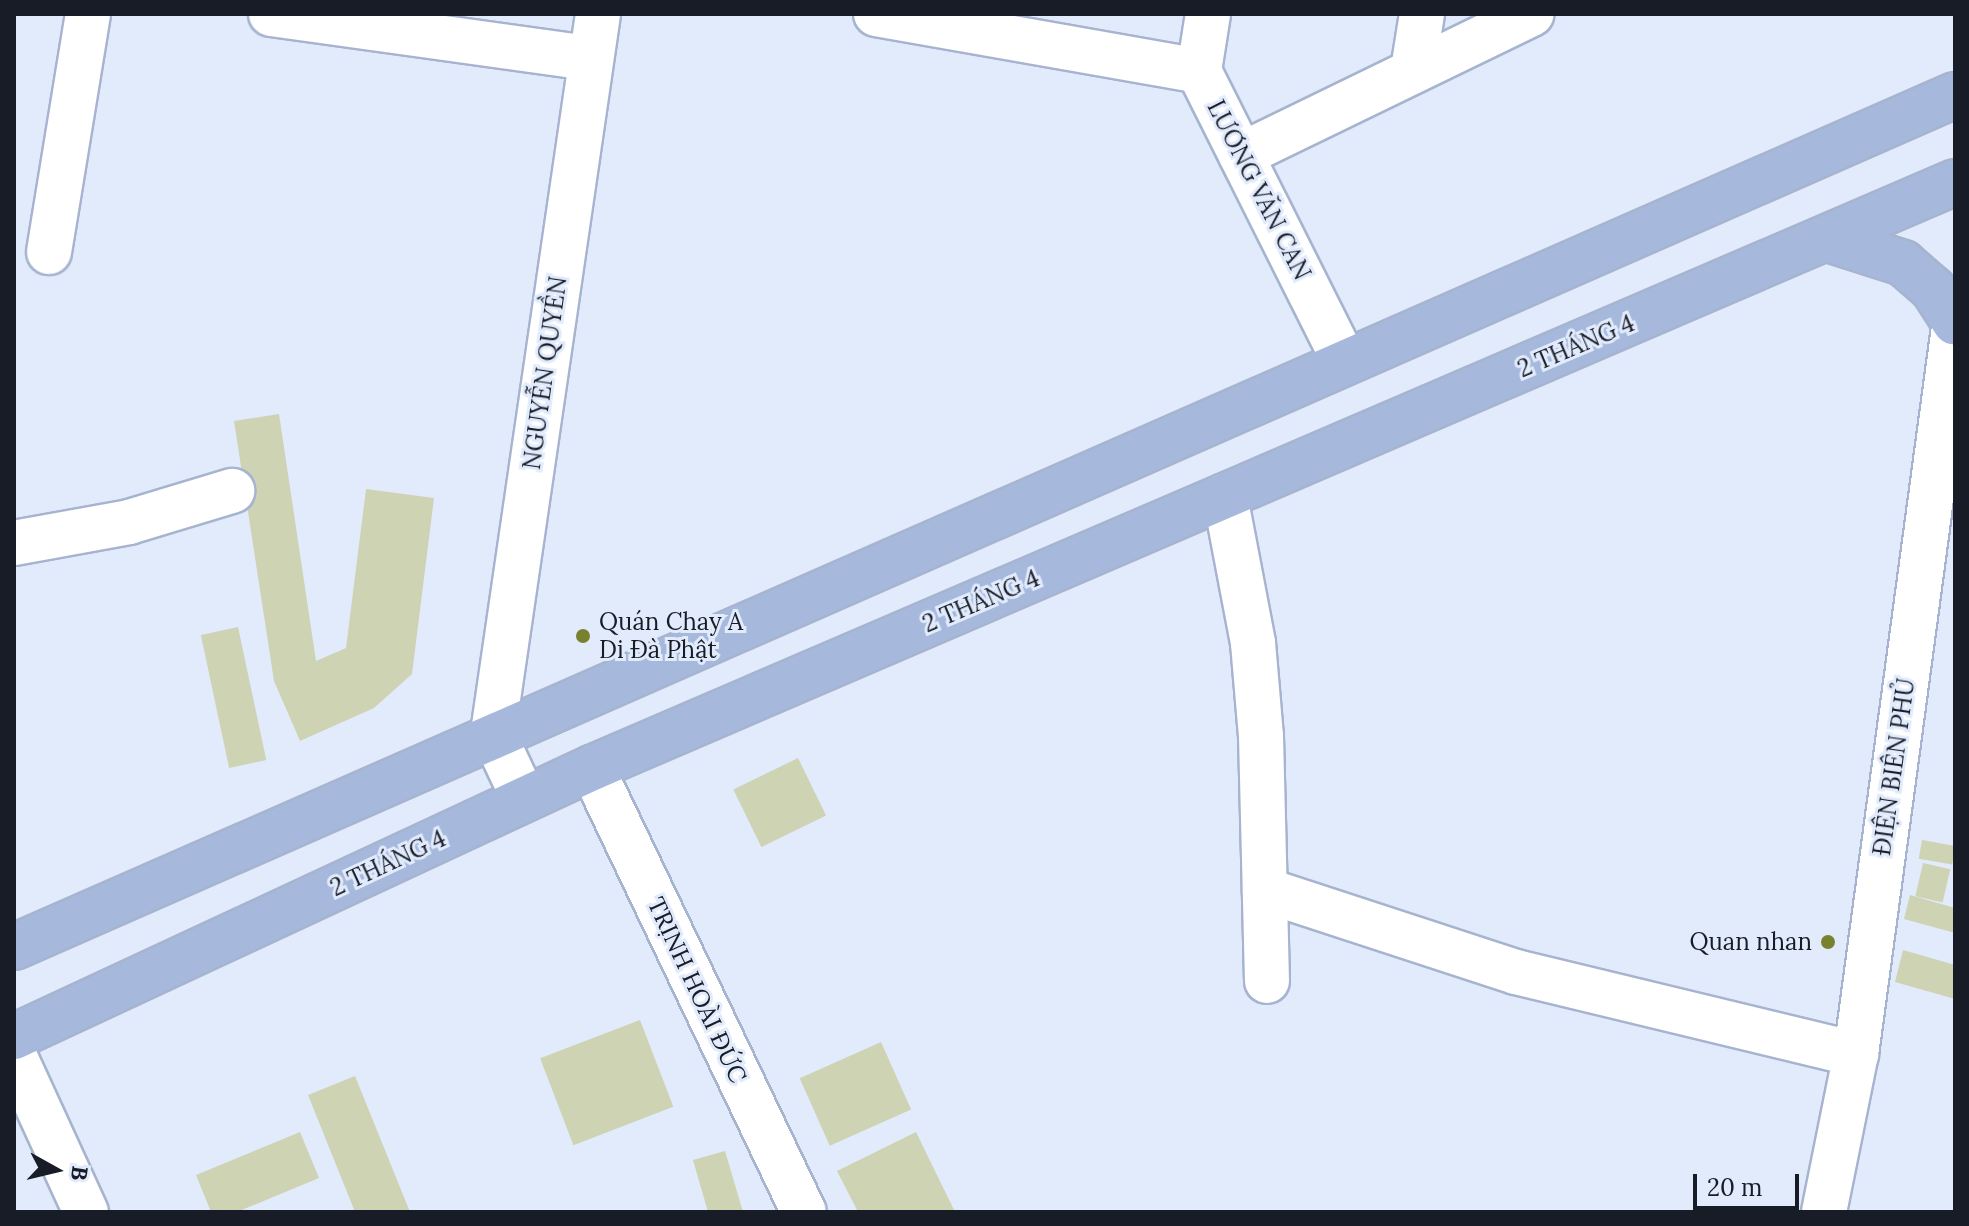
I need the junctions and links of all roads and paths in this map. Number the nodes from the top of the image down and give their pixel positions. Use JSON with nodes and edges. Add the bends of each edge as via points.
{"nodes":[{"id":1,"x":88,"y":14,"type":"edge"},
{"id":2,"x":271,"y":14,"type":"edge"},
{"id":3,"x":598,"y":14,"type":"edge"},
{"id":4,"x":876,"y":14,"type":"edge"},
{"id":5,"x":1208,"y":14,"type":"edge"},
{"id":6,"x":1422,"y":14,"type":"edge"},
{"id":7,"x":1532,"y":14,"type":"edge"},
{"id":8,"x":935,"y":19,"type":"edge"},
{"id":9,"x":590,"y":58,"type":"junction"},
{"id":10,"x":1413,"y":70,"type":"junction"},
{"id":11,"x":1199,"y":71,"type":"junction"},
{"id":12,"x":1955,"y":95,"type":"edge"},
{"id":13,"x":1241,"y":155,"type":"junction"},
{"id":14,"x":1955,"y":182,"type":"edge"},
{"id":15,"x":1828,"y":239,"type":"junction"},
{"id":16,"x":49,"y":252,"type":"dead end"},
{"id":17,"x":1955,"y":322,"type":"edge"},
{"id":18,"x":1344,"y":360,"type":"junction"},
{"id":19,"x":232,"y":491,"type":"dead end"},
{"id":20,"x":1225,"y":496,"type":"junction"},
{"id":21,"x":14,"y":543,"type":"edge"},
{"id":22,"x":493,"y":733,"type":"junction"},
{"id":23,"x":592,"y":768,"type":"junction"},
{"id":24,"x":524,"y":799,"type":"junction"},
{"id":25,"x":1265,"y":890,"type":"junction"},
{"id":26,"x":14,"y":947,"type":"edge"},
{"id":27,"x":1267,"y":981,"type":"dead end"},
{"id":28,"x":14,"y":1037,"type":"edge"},
{"id":29,"x":1856,"y":1054,"type":"junction"},
{"id":30,"x":14,"y":1055,"type":"edge"},
{"id":31,"x":86,"y":1212,"type":"edge"},
{"id":32,"x":804,"y":1212,"type":"edge"},
{"id":33,"x":1824,"y":1212,"type":"edge"}],
"edges":[{"from":1,"to":16,"type":"street"},
{"from":2,"to":9,"type":"street"},
{"from":3,"to":9,"type":"street","name":"NGUYỄN QUYỀN"},
{"from":4,"to":8,"type":"street"},
{"from":5,"to":11,"type":"street","name":"LƯƠNG VĂN CAN"},
{"from":6,"to":10,"type":"street"},
{"from":7,"to":10,"type":"street"},
{"from":8,"to":11,"type":"street"},
{"from":9,"to":22,"type":"street","name":"NGUYỄN QUYỀN"},
{"from":10,"to":13,"type":"street"},
{"from":11,"to":13,"type":"street","name":"LƯƠNG VĂN CAN"},
{"from":12,"to":18,"type":"main road"},
{"from":13,"to":18,"type":"street","name":"LƯƠNG VĂN CAN"},
{"from":14,"to":15,"type":"main road","name":"2 THÁNG 4"},
{"from":15,"to":17,"type":"main road","via":[[1903,263],[1933,289]]},
{"from":15,"to":20,"type":"main road","name":"2 THÁNG 4"},
{"from":17,"to":29,"type":"street","name":"ĐIỆN BIÊN PHỦ"},
{"from":18,"to":22,"type":"main road","via":[[1183,436]]},
{"from":19,"to":21,"type":"street","via":[[129,522]]},
{"from":20,"to":23,"type":"main road","name":"2 THÁNG 4"},
{"from":20,"to":25,"type":"street","via":[[1253,643]]},
{"from":22,"to":24,"type":"street"},
{"from":22,"to":26,"type":"main road"},
{"from":23,"to":24,"type":"main road","name":"2 THÁNG 4"},
{"from":23,"to":32,"type":"street","name":"TRỊNH HOÀI ĐỨC"},
{"from":24,"to":28,"type":"main road","name":"2 THÁNG 4"},
{"from":25,"to":27,"type":"street"},
{"from":25,"to":29,"type":"street","via":[[1516,972]]},
{"from":29,"to":33,"type":"street","name":"ĐIỆN BIÊN PHỦ"},
{"from":30,"to":31,"type":"street"}]}
